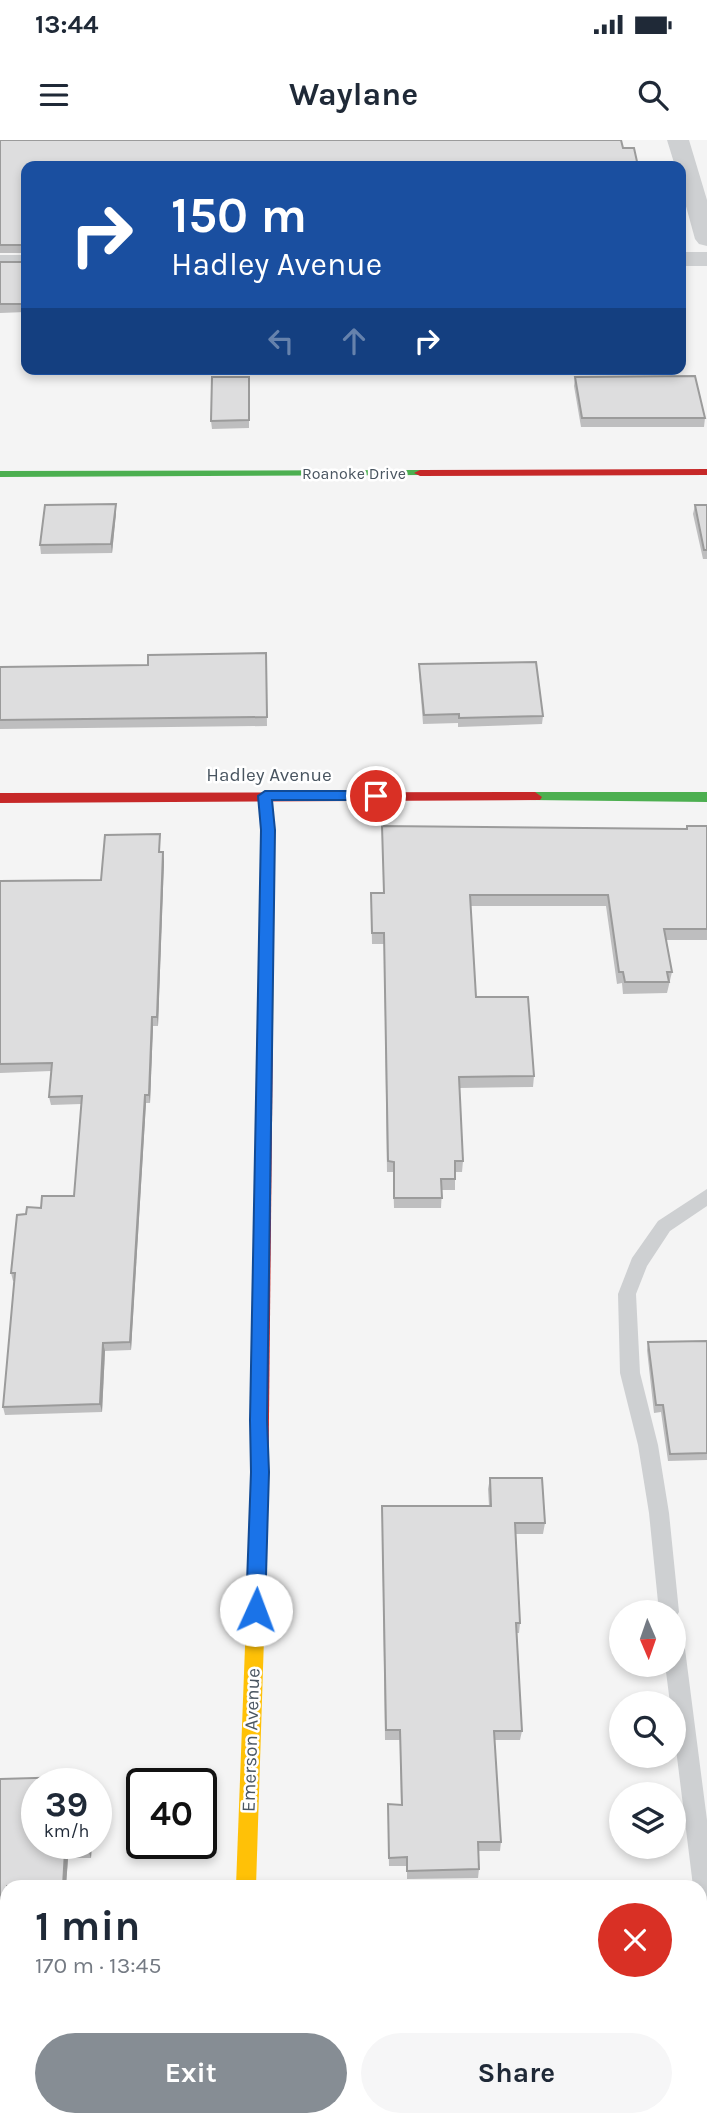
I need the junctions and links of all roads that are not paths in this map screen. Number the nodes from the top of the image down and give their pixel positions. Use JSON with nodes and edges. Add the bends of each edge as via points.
{"nodes":[{"id":1,"x":678,"y":140,"type":"edge"},
{"id":2,"x":684,"y":161,"type":"edge"},
{"id":3,"x":686,"y":167,"type":"edge"},
{"id":4,"x":707,"y":239,"type":"edge"},
{"id":5,"x":686,"y":259,"type":"edge"},
{"id":6,"x":707,"y":259,"type":"edge"},
{"id":7,"x":0,"y":262,"type":"edge"},
{"id":8,"x":21,"y":262,"type":"edge"},
{"id":9,"x":707,"y":472,"type":"edge"},
{"id":10,"x":0,"y":474,"type":"edge"},
{"id":11,"x":265,"y":796,"type":"junction"},
{"id":12,"x":707,"y":797,"type":"edge"},
{"id":13,"x":0,"y":798,"type":"edge"},
{"id":14,"x":707,"y":1196,"type":"edge"},
{"id":15,"x":668,"y":1600,"type":"edge"},
{"id":16,"x":678,"y":1677,"type":"edge"},
{"id":17,"x":246,"y":1880,"type":"edge"},
{"id":18,"x":703,"y":1880,"type":"edge"}],
"edges":[{"from":1,"to":2,"type":"street"},
{"from":3,"to":4,"type":"street"},
{"from":5,"to":6,"type":"street"},
{"from":7,"to":8,"type":"street"},
{"from":9,"to":10,"type":"street","name":"Roanoke Drive"},
{"from":11,"to":12,"type":"street","name":"Hadley Avenue"},
{"from":11,"to":13,"type":"street","name":"Hadley Avenue"},
{"from":11,"to":17,"type":"street","name":"Emerson Avenue","via":[[260,1472]]},
{"from":14,"to":15,"type":"lane","via":[[664,1226],[639,1263],[627,1294],[629,1373],[648,1446]]},
{"from":16,"to":18,"type":"lane"}]}
